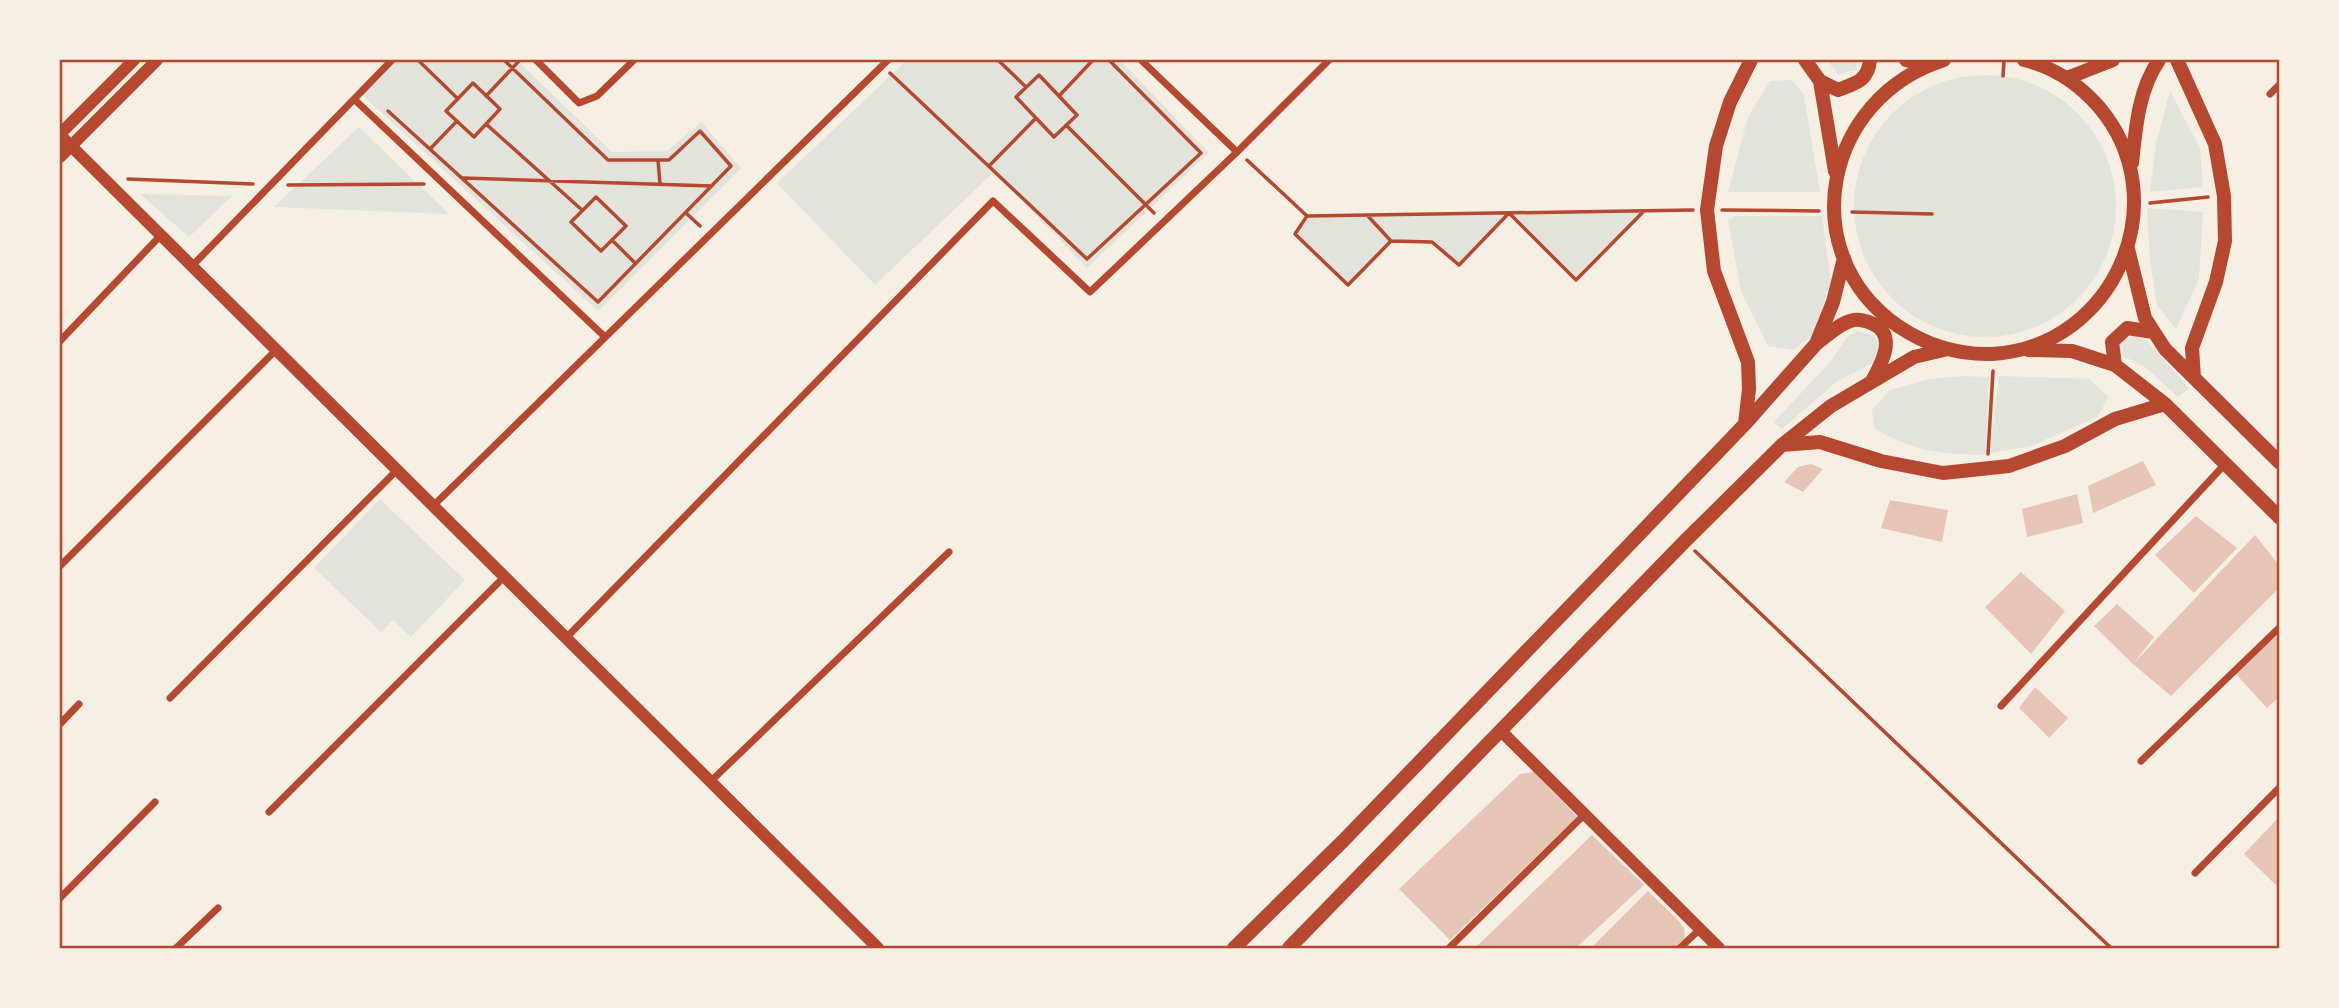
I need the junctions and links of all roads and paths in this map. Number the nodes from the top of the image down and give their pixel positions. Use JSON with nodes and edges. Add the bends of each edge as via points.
{"nodes":[{"id":1,"x":134,"y":60,"type":"edge"},
{"id":2,"x":157,"y":60,"type":"edge"},
{"id":3,"x":392,"y":60,"type":"edge"},
{"id":4,"x":418,"y":60,"type":"edge"},
{"id":5,"x":504,"y":60,"type":"edge"},
{"id":6,"x":520,"y":60,"type":"edge"},
{"id":7,"x":536,"y":60,"type":"edge"},
{"id":8,"x":634,"y":60,"type":"edge"},
{"id":9,"x":888,"y":60,"type":"edge"},
{"id":10,"x":998,"y":60,"type":"edge"},
{"id":11,"x":1093,"y":60,"type":"edge"},
{"id":12,"x":1109,"y":60,"type":"edge"},
{"id":13,"x":1141,"y":60,"type":"edge"},
{"id":14,"x":1329,"y":60,"type":"edge"},
{"id":15,"x":1751,"y":60,"type":"edge"},
{"id":16,"x":1805,"y":60,"type":"edge"},
{"id":17,"x":1870,"y":60,"type":"edge"},
{"id":18,"x":1906,"y":60,"type":"edge"},
{"id":19,"x":1944,"y":60,"type":"edge"},
{"id":20,"x":2004,"y":60,"type":"edge"},
{"id":21,"x":2024,"y":60,"type":"edge"},
{"id":22,"x":2113,"y":60,"type":"edge"},
{"id":23,"x":2160,"y":60,"type":"edge"},
{"id":24,"x":2177,"y":60,"type":"edge"},
{"id":25,"x":1926,"y":65,"type":"junction"},
{"id":26,"x":513,"y":68,"type":"junction"},
{"id":27,"x":892,"y":74,"type":"dead end"},
{"id":28,"x":2003,"y":76,"type":"dead end"},
{"id":29,"x":2067,"y":78,"type":"junction"},
{"id":30,"x":1820,"y":81,"type":"junction"},
{"id":31,"x":2280,"y":85,"type":"edge"},
{"id":32,"x":1026,"y":87,"type":"junction"},
{"id":33,"x":2270,"y":94,"type":"dead end"},
{"id":34,"x":486,"y":96,"type":"junction"},
{"id":35,"x":1059,"y":96,"type":"junction"},
{"id":36,"x":354,"y":99,"type":"junction"},
{"id":37,"x":458,"y":99,"type":"junction"},
{"id":38,"x":380,"y":104,"type":"dead end"},
{"id":39,"x":1036,"y":118,"type":"junction"},
{"id":40,"x":457,"y":121,"type":"junction"},
{"id":41,"x":486,"y":124,"type":"junction"},
{"id":42,"x":1066,"y":125,"type":"junction"},
{"id":43,"x":60,"y":134,"type":"edge"},
{"id":44,"x":70,"y":145,"type":"junction"},
{"id":45,"x":429,"y":149,"type":"junction"},
{"id":46,"x":1237,"y":152,"type":"junction"},
{"id":47,"x":60,"y":157,"type":"edge"},
{"id":48,"x":658,"y":160,"type":"junction"},
{"id":49,"x":989,"y":166,"type":"junction"},
{"id":50,"x":2132,"y":172,"type":"junction"},
{"id":51,"x":1836,"y":177,"type":"junction"},
{"id":52,"x":462,"y":178,"type":"junction"},
{"id":53,"x":550,"y":181,"type":"junction"},
{"id":54,"x":660,"y":184,"type":"junction"},
{"id":55,"x":712,"y":186,"type":"junction"},
{"id":56,"x":2224,"y":196,"type":"junction"},
{"id":57,"x":1146,"y":204,"type":"junction"},
{"id":58,"x":2135,"y":204,"type":"junction"},
{"id":59,"x":1150,"y":208,"type":"dead end"},
{"id":60,"x":582,"y":210,"type":"junction"},
{"id":61,"x":1707,"y":210,"type":"junction"},
{"id":62,"x":1643,"y":212,"type":"junction"},
{"id":63,"x":686,"y":213,"type":"junction"},
{"id":64,"x":1509,"y":213,"type":"junction"},
{"id":65,"x":1367,"y":215,"type":"junction"},
{"id":66,"x":1307,"y":216,"type":"junction"},
{"id":67,"x":160,"y":235,"type":"junction"},
{"id":68,"x":709,"y":235,"type":"junction"},
{"id":69,"x":612,"y":240,"type":"junction"},
{"id":70,"x":1391,"y":241,"type":"junction"},
{"id":71,"x":2128,"y":248,"type":"junction"},
{"id":72,"x":1844,"y":258,"type":"junction"},
{"id":73,"x":636,"y":263,"type":"junction"},
{"id":74,"x":192,"y":267,"type":"junction"},
{"id":75,"x":2154,"y":332,"type":"junction"},
{"id":76,"x":605,"y":337,"type":"junction"},
{"id":77,"x":60,"y":341,"type":"edge"},
{"id":78,"x":1816,"y":344,"type":"junction"},
{"id":79,"x":1948,"y":349,"type":"junction"},
{"id":80,"x":2019,"y":349,"type":"junction"},
{"id":81,"x":276,"y":350,"type":"junction"},
{"id":82,"x":1994,"y":354,"type":"junction"},
{"id":83,"x":2115,"y":365,"type":"junction"},
{"id":84,"x":2194,"y":378,"type":"junction"},
{"id":85,"x":1872,"y":382,"type":"junction"},
{"id":86,"x":2165,"y":404,"type":"junction"},
{"id":87,"x":1745,"y":424,"type":"junction"},
{"id":88,"x":1782,"y":445,"type":"junction"},
{"id":89,"x":2280,"y":463,"type":"edge"},
{"id":90,"x":2226,"y":464,"type":"junction"},
{"id":91,"x":1987,"y":469,"type":"junction"},
{"id":92,"x":397,"y":470,"type":"junction"},
{"id":93,"x":433,"y":506,"type":"junction"},
{"id":94,"x":2280,"y":518,"type":"edge"},
{"id":95,"x":1685,"y":541,"type":"junction"},
{"id":96,"x":949,"y":552,"type":"dead end"},
{"id":97,"x":60,"y":566,"type":"edge"},
{"id":98,"x":504,"y":577,"type":"junction"},
{"id":99,"x":2280,"y":627,"type":"edge"},
{"id":100,"x":566,"y":638,"type":"junction"},
{"id":101,"x":170,"y":698,"type":"dead end"},
{"id":102,"x":79,"y":704,"type":"dead end"},
{"id":103,"x":2001,"y":706,"type":"dead end"},
{"id":104,"x":60,"y":724,"type":"edge"},
{"id":105,"x":1502,"y":731,"type":"junction"},
{"id":106,"x":2141,"y":761,"type":"dead end"},
{"id":107,"x":710,"y":782,"type":"junction"},
{"id":108,"x":2280,"y":787,"type":"edge"},
{"id":109,"x":155,"y":802,"type":"dead end"},
{"id":110,"x":269,"y":812,"type":"dead end"},
{"id":111,"x":1585,"y":814,"type":"junction"},
{"id":112,"x":2195,"y":873,"type":"dead end"},
{"id":113,"x":60,"y":898,"type":"edge"},
{"id":114,"x":218,"y":908,"type":"dead end"},
{"id":115,"x":1700,"y":929,"type":"junction"},
{"id":116,"x":176,"y":948,"type":"edge"},
{"id":117,"x":878,"y":948,"type":"edge"},
{"id":118,"x":1234,"y":948,"type":"edge"},
{"id":119,"x":1289,"y":948,"type":"edge"},
{"id":120,"x":1449,"y":948,"type":"edge"},
{"id":121,"x":1681,"y":948,"type":"edge"},
{"id":122,"x":1719,"y":948,"type":"edge"},
{"id":123,"x":2111,"y":948,"type":"edge"}],
"edges":[{"from":1,"to":43,"type":"street"},
{"from":2,"to":44,"type":"street"},
{"from":3,"to":36,"type":"street"},
{"from":4,"to":37,"type":"path"},
{"from":5,"to":26,"type":"path"},
{"from":6,"to":26,"type":"path"},
{"from":7,"to":8,"type":"street","via":[[579,103],[597,96]]},
{"from":9,"to":68,"type":"street"},
{"from":10,"to":32,"type":"path"},
{"from":11,"to":35,"type":"path"},
{"from":12,"to":57,"type":"path","via":[[1201,153]]},
{"from":13,"to":46,"type":"street"},
{"from":14,"to":46,"type":"street"},
{"from":15,"to":61,"type":"main road","via":[[1730,102],[1716,146]]},
{"from":16,"to":30,"type":"main road"},
{"from":17,"to":30,"type":"main road","via":[[1869,71],[1858,82],[1838,90]]},
{"from":18,"to":25,"type":"main road"},
{"from":19,"to":25,"type":"main road"},
{"from":20,"to":28,"type":"path"},
{"from":21,"to":29,"type":"main road"},
{"from":22,"to":29,"type":"main road"},
{"from":23,"to":50,"type":"main road","via":[[2148,77],[2141,101]]},
{"from":24,"to":56,"type":"main road","via":[[2214,144]]},
{"from":25,"to":51,"type":"main road","via":[[1894,84],[1867,110],[1847,142]]},
{"from":26,"to":34,"type":"path"},
{"from":26,"to":48,"type":"path","via":[[608,160]]},
{"from":27,"to":49,"type":"path"},
{"from":29,"to":50,"type":"main road","via":[[2109,118]]},
{"from":30,"to":51,"type":"main road"},
{"from":31,"to":33,"type":"street"},
{"from":32,"to":35,"type":"path","via":[[1039,75]]},
{"from":32,"to":39,"type":"path","via":[[1016,97]]},
{"from":34,"to":37,"type":"path","via":[[473,83]]},
{"from":34,"to":41,"type":"path","via":[[500,109]]},
{"from":35,"to":42,"type":"path","via":[[1077,115]]},
{"from":36,"to":74,"type":"street"},
{"from":36,"to":76,"type":"street"},
{"from":37,"to":40,"type":"path","via":[[446,111]]},
{"from":38,"to":45,"type":"path"},
{"from":39,"to":42,"type":"path","via":[[1054,137]]},
{"from":39,"to":49,"type":"path"},
{"from":40,"to":41,"type":"path","via":[[474,137]]},
{"from":40,"to":45,"type":"path"},
{"from":41,"to":53,"type":"path"},
{"from":42,"to":57,"type":"path"},
{"from":43,"to":44,"type":"street"},
{"from":44,"to":47,"type":"street"},
{"from":44,"to":67,"type":"street"},
{"from":45,"to":52,"type":"path"},
{"from":46,"to":66,"type":"path"},
{"from":46,"to":100,"type":"street","via":[[1090,292],[993,201]]},
{"from":48,"to":54,"type":"path"},
{"from":48,"to":55,"type":"path","via":[[669,160],[700,131],[731,166]]},
{"from":49,"to":57,"type":"path","via":[[1087,259]]},
{"from":50,"to":58,"type":"main road"},
{"from":51,"to":72,"type":"main road","via":[[1834,211]]},
{"from":52,"to":53,"type":"path"},
{"from":52,"to":73,"type":"path","via":[[598,302]]},
{"from":53,"to":54,"type":"path"},
{"from":53,"to":60,"type":"path"},
{"from":54,"to":55,"type":"path"},
{"from":55,"to":63,"type":"path"},
{"from":56,"to":58,"type":"path"},
{"from":56,"to":84,"type":"main road","via":[[2225,241],[2192,348]]},
{"from":57,"to":59,"type":"path"},
{"from":58,"to":71,"type":"main road"},
{"from":60,"to":69,"type":"path","via":[[571,222],[601,251]]},
{"from":60,"to":69,"type":"path","via":[[596,197],[626,226]]},
{"from":61,"to":62,"type":"path"},
{"from":61,"to":87,"type":"main road","via":[[1714,271],[1748,362]]},
{"from":62,"to":64,"type":"path"},
{"from":62,"to":64,"type":"path","via":[[1576,280]]},
{"from":63,"to":68,"type":"path"},
{"from":63,"to":73,"type":"path"},
{"from":64,"to":65,"type":"path"},
{"from":64,"to":70,"type":"path","via":[[1459,265],[1432,242]]},
{"from":65,"to":66,"type":"path"},
{"from":65,"to":70,"type":"path"},
{"from":66,"to":70,"type":"path","via":[[1295,234],[1348,285]]},
{"from":67,"to":74,"type":"street"},
{"from":67,"to":77,"type":"street"},
{"from":68,"to":76,"type":"street"},
{"from":69,"to":73,"type":"path"},
{"from":71,"to":75,"type":"main road","via":[[2138,296]]},
{"from":71,"to":80,"type":"main road","via":[[2111,284],[2087,313],[2055,336]]},
{"from":72,"to":78,"type":"main road"},
{"from":72,"to":79,"type":"main road","via":[[1861,290],[1885,317],[1914,337]]},
{"from":74,"to":81,"type":"street"},
{"from":75,"to":83,"type":"main road","via":[[2127,328],[2112,342]]},
{"from":75,"to":84,"type":"main road"},
{"from":76,"to":93,"type":"street"},
{"from":78,"to":85,"type":"main road","via":[[1854,320],[1875,324],[1886,344],[1885,358]]},
{"from":78,"to":87,"type":"main road"},
{"from":79,"to":82,"type":"main road"},
{"from":79,"to":85,"type":"main road","via":[[1914,357]]},
{"from":80,"to":82,"type":"main road"},
{"from":80,"to":83,"type":"main road","via":[[2071,351]]},
{"from":81,"to":92,"type":"street"},
{"from":81,"to":97,"type":"street"},
{"from":82,"to":91,"type":"path"},
{"from":83,"to":86,"type":"main road"},
{"from":84,"to":89,"type":"main road"},
{"from":85,"to":88,"type":"main road","via":[[1831,406]]},
{"from":86,"to":90,"type":"main road"},
{"from":86,"to":91,"type":"main road","via":[[2115,419],[2065,446]]},
{"from":87,"to":118,"type":"main road"},
{"from":88,"to":91,"type":"main road","via":[[1821,442],[1881,461],[1943,473]]},
{"from":88,"to":95,"type":"main road"},
{"from":90,"to":94,"type":"main road"},
{"from":90,"to":103,"type":"street"},
{"from":92,"to":93,"type":"street"},
{"from":92,"to":101,"type":"street"},
{"from":93,"to":98,"type":"street"},
{"from":95,"to":105,"type":"main road"},
{"from":95,"to":123,"type":"path"},
{"from":96,"to":107,"type":"street"},
{"from":98,"to":100,"type":"street"},
{"from":98,"to":110,"type":"street"},
{"from":99,"to":106,"type":"street"},
{"from":100,"to":107,"type":"street"},
{"from":102,"to":104,"type":"street"},
{"from":105,"to":111,"type":"street"},
{"from":105,"to":119,"type":"main road"},
{"from":107,"to":117,"type":"street"},
{"from":108,"to":112,"type":"street"},
{"from":109,"to":113,"type":"street"},
{"from":111,"to":115,"type":"street"},
{"from":111,"to":120,"type":"street"},
{"from":114,"to":116,"type":"street"},
{"from":115,"to":121,"type":"street"},
{"from":115,"to":122,"type":"street"}]}
